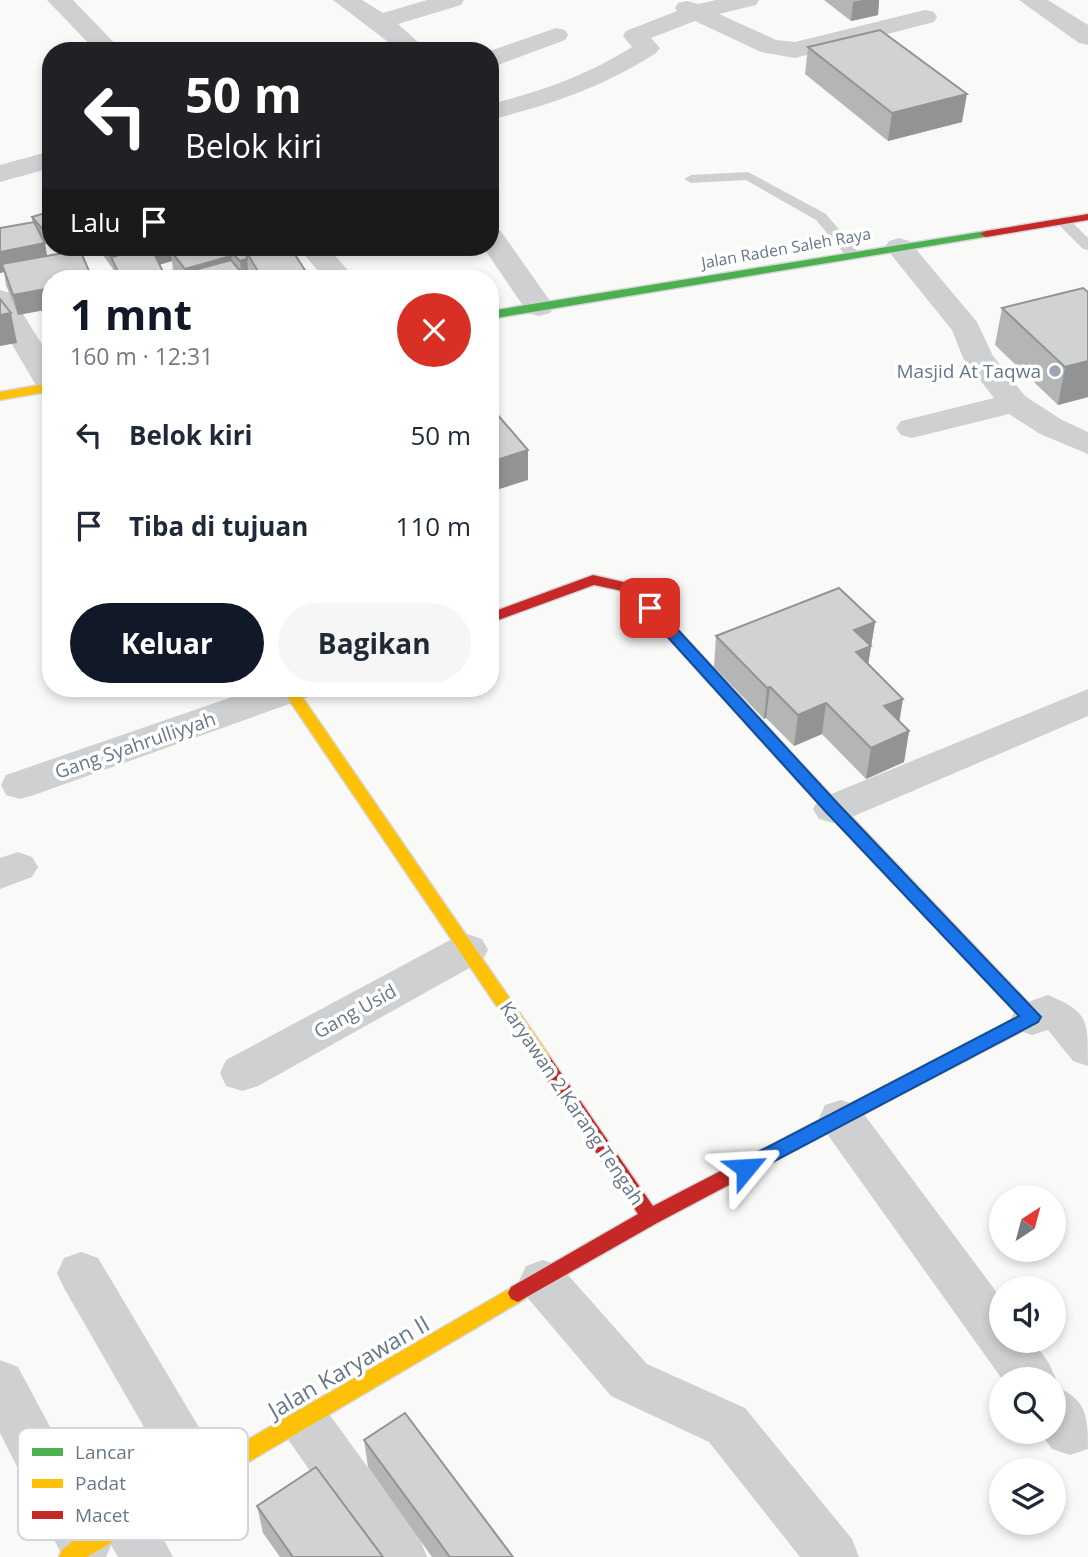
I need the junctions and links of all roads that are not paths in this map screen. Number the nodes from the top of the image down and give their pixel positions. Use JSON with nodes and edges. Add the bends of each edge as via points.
{"nodes":[{"id":1,"x":59,"y":0,"type":"edge"},
{"id":2,"x":345,"y":0,"type":"edge"},
{"id":3,"x":452,"y":0,"type":"edge"},
{"id":4,"x":670,"y":0,"type":"edge"},
{"id":5,"x":747,"y":0,"type":"edge"},
{"id":6,"x":1031,"y":0,"type":"edge"},
{"id":7,"x":696,"y":12,"type":"junction"},
{"id":8,"x":925,"y":17,"type":"dead end"},
{"id":9,"x":380,"y":22,"type":"junction"},
{"id":10,"x":556,"y":35,"type":"dead end"},
{"id":11,"x":1088,"y":38,"type":"edge"},
{"id":12,"x":101,"y":42,"type":"edge"},
{"id":13,"x":405,"y":42,"type":"edge"},
{"id":14,"x":499,"y":57,"type":"edge"},
{"id":15,"x":499,"y":110,"type":"edge"},
{"id":16,"x":42,"y":162,"type":"edge"},
{"id":17,"x":0,"y":174,"type":"edge"},
{"id":18,"x":691,"y":179,"type":"dead end"},
{"id":19,"x":1088,"y":217,"type":"edge"},
{"id":20,"x":1063,"y":221,"type":"junction"},
{"id":21,"x":1088,"y":246,"type":"edge"},
{"id":22,"x":899,"y":247,"type":"junction"},
{"id":23,"x":499,"y":249,"type":"edge"},
{"id":24,"x":853,"y":255,"type":"junction"},
{"id":25,"x":320,"y":256,"type":"edge"},
{"id":26,"x":333,"y":270,"type":"edge"},
{"id":27,"x":0,"y":299,"type":"edge"},
{"id":28,"x":539,"y":307,"type":"junction"},
{"id":29,"x":499,"y":314,"type":"edge"},
{"id":30,"x":42,"y":371,"type":"edge"},
{"id":31,"x":42,"y":388,"type":"edge"},
{"id":32,"x":0,"y":396,"type":"edge"},
{"id":33,"x":1014,"y":402,"type":"junction"},
{"id":34,"x":912,"y":428,"type":"dead end"},
{"id":35,"x":1088,"y":444,"type":"edge"},
{"id":36,"x":499,"y":615,"type":"edge"},
{"id":37,"x":268,"y":697,"type":"edge"},
{"id":38,"x":296,"y":697,"type":"edge"},
{"id":39,"x":1088,"y":702,"type":"edge"},
{"id":40,"x":20,"y":785,"type":"dead end"},
{"id":41,"x":833,"y":809,"type":"junction"},
{"id":42,"x":467,"y":950,"type":"junction"},
{"id":43,"x":1032,"y":1017,"type":"junction"},
{"id":44,"x":1088,"y":1049,"type":"edge"},
{"id":45,"x":242,"y":1073,"type":"dead end"},
{"id":46,"x":841,"y":1118,"type":"junction"},
{"id":47,"x":650,"y":1217,"type":"junction"},
{"id":48,"x":81,"y":1273,"type":"dead end"},
{"id":49,"x":542,"y":1281,"type":"junction"},
{"id":50,"x":989,"y":1321,"type":"edge"},
{"id":51,"x":0,"y":1383,"type":"edge"},
{"id":52,"x":303,"y":1419,"type":"junction"},
{"id":53,"x":30,"y":1428,"type":"edge"},
{"id":54,"x":172,"y":1428,"type":"edge"},
{"id":55,"x":248,"y":1451,"type":"edge"},
{"id":56,"x":401,"y":1557,"type":"edge"},
{"id":57,"x":834,"y":1557,"type":"edge"}],
"edges":[{"from":1,"to":12,"type":"street"},
{"from":2,"to":9,"type":"street"},
{"from":3,"to":9,"type":"street"},
{"from":4,"to":7,"type":"street"},
{"from":5,"to":7,"type":"street"},
{"from":6,"to":11,"type":"street"},
{"from":7,"to":8,"type":"street","via":[[770,47],[795,50]]},
{"from":7,"to":15,"type":"street","via":[[635,36],[647,48],[618,69],[542,100]]},
{"from":9,"to":13,"type":"street"},
{"from":10,"to":14,"type":"street"},
{"from":16,"to":17,"type":"street"},
{"from":18,"to":24,"type":"lane","via":[[748,176],[821,217]]},
{"from":19,"to":20,"type":"street","name":"Jalan Raden Saleh Raya"},
{"from":20,"to":21,"type":"lane"},
{"from":20,"to":22,"type":"street","name":"Jalan Raden Saleh Raya"},
{"from":22,"to":24,"type":"street","name":"Jalan Raden Saleh Raya"},
{"from":22,"to":33,"type":"street","via":[[966,328],[978,358]]},
{"from":23,"to":28,"type":"street"},
{"from":24,"to":28,"type":"street","name":"Jalan Raden Saleh Raya"},
{"from":25,"to":26,"type":"street"},
{"from":27,"to":30,"type":"street"},
{"from":28,"to":29,"type":"street","name":"Jalan Raden Saleh Raya"},
{"from":31,"to":32,"type":"street"},
{"from":33,"to":34,"type":"street"},
{"from":33,"to":35,"type":"street"},
{"from":36,"to":41,"type":"street","via":[[593,580],[632,589]]},
{"from":37,"to":40,"type":"street","name":"Gang Syahrulliyyah"},
{"from":38,"to":42,"type":"street","name":"Karyawan 2 Karang Tengah"},
{"from":39,"to":41,"type":"street"},
{"from":41,"to":43,"type":"street"},
{"from":42,"to":45,"type":"street","name":"Gang Usid"},
{"from":42,"to":47,"type":"street","name":"Karyawan 2 Karang Tengah"},
{"from":43,"to":44,"type":"street","via":[[1048,1012],[1063,1017]]},
{"from":43,"to":46,"type":"street"},
{"from":46,"to":47,"type":"street"},
{"from":46,"to":50,"type":"street"},
{"from":47,"to":49,"type":"street","name":"Karyawan 2 Karang Tengah"},
{"from":48,"to":54,"type":"street"},
{"from":49,"to":52,"type":"street","name":"Jalan Karyawan II"},
{"from":49,"to":57,"type":"street","via":[[629,1380],[727,1425]]},
{"from":51,"to":53,"type":"street"},
{"from":52,"to":55,"type":"street","name":"Jalan Karyawan II"},
{"from":52,"to":56,"type":"street"}]}
